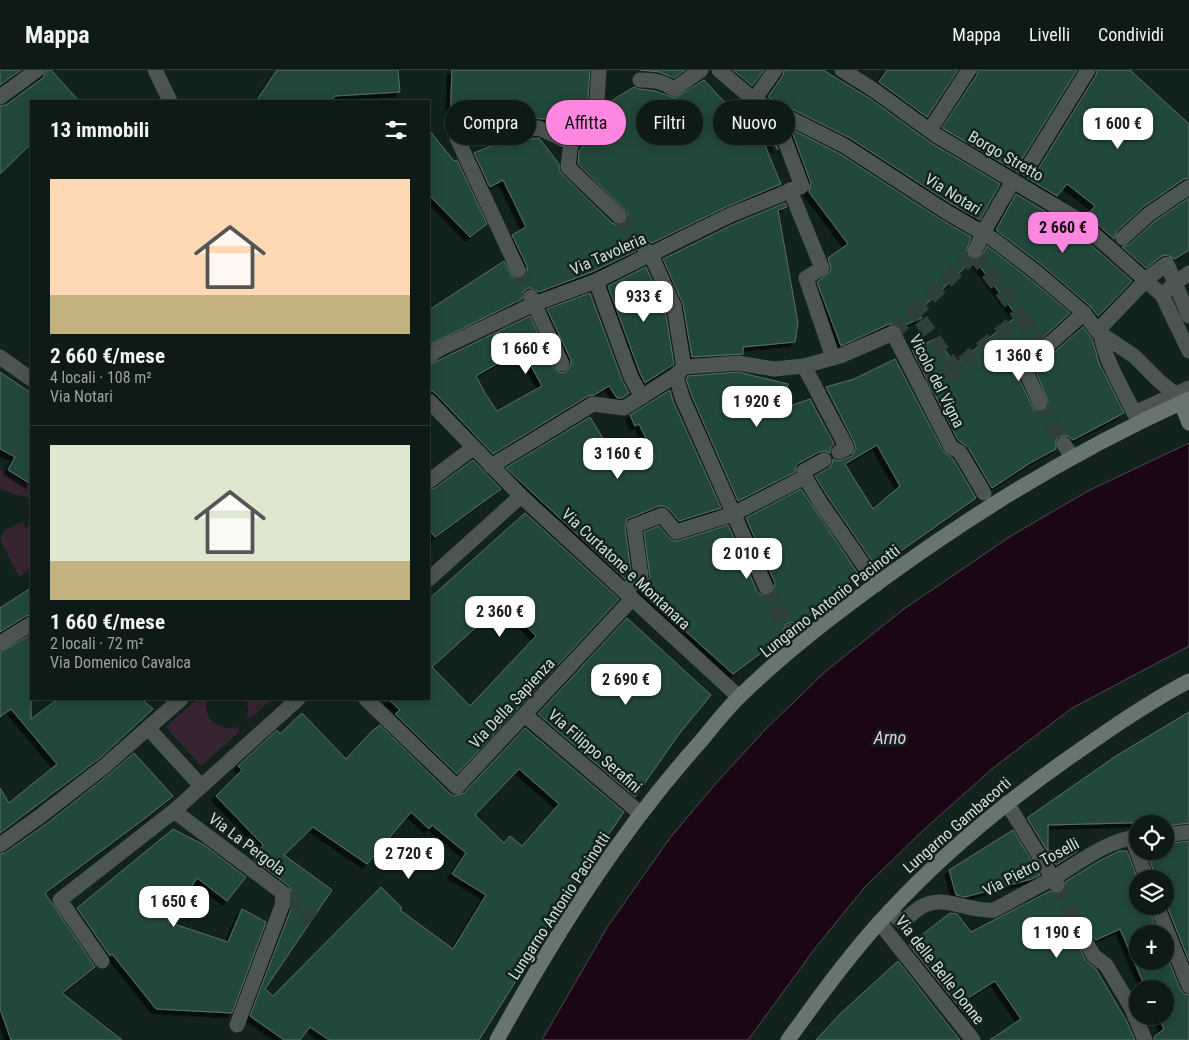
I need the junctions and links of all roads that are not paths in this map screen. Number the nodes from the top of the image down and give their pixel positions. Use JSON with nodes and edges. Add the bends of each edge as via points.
{"nodes":[{"id":1,"x":38,"y":70,"type":"edge"},
{"id":2,"x":155,"y":70,"type":"edge"},
{"id":3,"x":599,"y":70,"type":"edge"},
{"id":4,"x":701,"y":70,"type":"edge"},
{"id":5,"x":719,"y":70,"type":"edge"},
{"id":6,"x":775,"y":70,"type":"edge"},
{"id":7,"x":842,"y":70,"type":"edge"},
{"id":8,"x":969,"y":70,"type":"edge"},
{"id":9,"x":1088,"y":70,"type":"edge"},
{"id":10,"x":640,"y":80,"type":"dead end"},
{"id":11,"x":0,"y":97,"type":"edge"},
{"id":12,"x":170,"y":100,"type":"edge"},
{"id":13,"x":597,"y":100,"type":"edge"},
{"id":14,"x":754,"y":100,"type":"joint"},
{"id":15,"x":795,"y":120,"type":"edge"},
{"id":16,"x":930,"y":130,"type":"junction"},
{"id":17,"x":546,"y":131,"type":"edge"},
{"id":18,"x":571,"y":145,"type":"edge"},
{"id":19,"x":783,"y":145,"type":"edge"},
{"id":20,"x":1019,"y":178,"type":"junction"},
{"id":21,"x":1189,"y":187,"type":"edge"},
{"id":22,"x":796,"y":188,"type":"junction"},
{"id":23,"x":619,"y":216,"type":"tunnel mouth"},
{"id":24,"x":983,"y":233,"type":"junction"},
{"id":25,"x":1117,"y":244,"type":"junction"},
{"id":26,"x":975,"y":251,"type":"tunnel mouth"},
{"id":27,"x":648,"y":252,"type":"junction"},
{"id":28,"x":518,"y":270,"type":"tunnel mouth"},
{"id":29,"x":1189,"y":273,"type":"edge"},
{"id":30,"x":1146,"y":280,"type":"junction"},
{"id":31,"x":596,"y":281,"type":"junction"},
{"id":32,"x":1175,"y":283,"type":"junction"},
{"id":33,"x":1162,"y":295,"type":"junction"},
{"id":34,"x":532,"y":300,"type":"junction"},
{"id":35,"x":1084,"y":313,"type":"junction"},
{"id":36,"x":1189,"y":316,"type":"edge"},
{"id":37,"x":1099,"y":332,"type":"junction"},
{"id":38,"x":1189,"y":351,"type":"edge"},
{"id":39,"x":430,"y":355,"type":"edge"},
{"id":40,"x":0,"y":357,"type":"edge"},
{"id":41,"x":833,"y":358,"type":"junction"},
{"id":42,"x":562,"y":364,"type":"dead end"},
{"id":43,"x":804,"y":366,"type":"junction"},
{"id":44,"x":680,"y":371,"type":"junction"},
{"id":45,"x":30,"y":378,"type":"edge"},
{"id":46,"x":1158,"y":380,"type":"junction"},
{"id":47,"x":1184,"y":396,"type":"edge"},
{"id":48,"x":642,"y":397,"type":"junction"},
{"id":49,"x":430,"y":402,"type":"edge"},
{"id":50,"x":1040,"y":402,"type":"tunnel mouth"},
{"id":51,"x":1151,"y":405,"type":"junction"},
{"id":52,"x":1189,"y":423,"type":"edge"},
{"id":53,"x":473,"y":448,"type":"junction"},
{"id":54,"x":843,"y":450,"type":"dead end"},
{"id":55,"x":824,"y":460,"type":"dead end"},
{"id":56,"x":491,"y":466,"type":"junction"},
{"id":57,"x":805,"y":477,"type":"junction"},
{"id":58,"x":430,"y":480,"type":"edge"},
{"id":59,"x":984,"y":493,"type":"dead end"},
{"id":60,"x":521,"y":496,"type":"junction"},
{"id":61,"x":733,"y":514,"type":"junction"},
{"id":62,"x":430,"y":578,"type":"edge"},
{"id":63,"x":877,"y":584,"type":"junction"},
{"id":64,"x":766,"y":587,"type":"tunnel mouth"},
{"id":65,"x":628,"y":596,"type":"junction"},
{"id":66,"x":30,"y":625,"type":"edge"},
{"id":67,"x":0,"y":644,"type":"edge"},
{"id":68,"x":1189,"y":681,"type":"edge"},
{"id":69,"x":739,"y":697,"type":"junction"},
{"id":70,"x":178,"y":700,"type":"edge"},
{"id":71,"x":297,"y":700,"type":"edge"},
{"id":72,"x":367,"y":700,"type":"edge"},
{"id":73,"x":164,"y":705,"type":"edge"},
{"id":74,"x":525,"y":715,"type":"junction"},
{"id":75,"x":148,"y":728,"type":"junction"},
{"id":76,"x":201,"y":786,"type":"junction"},
{"id":77,"x":1007,"y":803,"type":"junction"},
{"id":78,"x":174,"y":811,"type":"junction"},
{"id":79,"x":641,"y":814,"type":"junction"},
{"id":80,"x":1189,"y":832,"type":"edge"},
{"id":81,"x":1174,"y":834,"type":"edge"},
{"id":82,"x":1129,"y":840,"type":"edge"},
{"id":83,"x":0,"y":845,"type":"edge"},
{"id":84,"x":1055,"y":881,"type":"junction"},
{"id":85,"x":1161,"y":915,"type":"edge"},
{"id":86,"x":884,"y":916,"type":"junction"},
{"id":87,"x":1087,"y":944,"type":"tunnel mouth"},
{"id":88,"x":102,"y":961,"type":"dead end"},
{"id":89,"x":1189,"y":986,"type":"edge"},
{"id":90,"x":237,"y":1025,"type":"dead end"},
{"id":91,"x":497,"y":1040,"type":"edge"},
{"id":92,"x":788,"y":1040,"type":"edge"},
{"id":93,"x":972,"y":1040,"type":"edge"},
{"id":94,"x":1145,"y":1040,"type":"edge"}],
"edges":[{"from":1,"to":11,"type":"street"},
{"from":2,"to":12,"type":"street"},
{"from":3,"to":13,"type":"street"},
{"from":4,"to":10,"type":"street","via":[[674,89],[658,80]]},
{"from":5,"to":14,"type":"street","name":"Via Notari"},
{"from":6,"to":14,"type":"street"},
{"from":7,"to":16,"type":"street","name":"Borgo Stretto"},
{"from":8,"to":16,"type":"street"},
{"from":9,"to":20,"type":"street"},
{"from":15,"to":24,"type":"street","name":"Via Notari","via":[[845,146]]},
{"from":16,"to":20,"type":"street","name":"Borgo Stretto","via":[[976,161]]},
{"from":17,"to":28,"type":"street","via":[[539,128],[457,138]]},
{"from":18,"to":23,"type":"street","via":[[568,166]]},
{"from":19,"to":22,"type":"street"},
{"from":20,"to":24,"type":"street"},
{"from":20,"to":25,"type":"street","name":"Borgo Stretto"},
{"from":21,"to":25,"type":"street","via":[[1149,214]]},
{"from":22,"to":27,"type":"street","name":"Via Tavoleria"},
{"from":22,"to":41,"type":"street","via":[[822,268],[806,278]]},
{"from":24,"to":26,"type":"street"},
{"from":24,"to":35,"type":"street","name":"Via Notari"},
{"from":25,"to":30,"type":"street","name":"Borgo Stretto"},
{"from":27,"to":31,"type":"street","name":"Via Tavoleria"},
{"from":27,"to":44,"type":"street","via":[[674,306]]},
{"from":29,"to":32,"type":"street"},
{"from":30,"to":32,"type":"street","via":[[1167,264]]},
{"from":30,"to":33,"type":"street","name":"Borgo Stretto"},
{"from":30,"to":37,"type":"street"},
{"from":31,"to":34,"type":"street","name":"Via Tavoleria"},
{"from":31,"to":48,"type":"street","via":[[631,377]]},
{"from":32,"to":33,"type":"street"},
{"from":32,"to":36,"type":"street"},
{"from":33,"to":38,"type":"street"},
{"from":34,"to":39,"type":"street","name":"Via Tavoleria"},
{"from":34,"to":42,"type":"street"},
{"from":35,"to":37,"type":"street","name":"Via Notari"},
{"from":35,"to":50,"type":"street","via":[[1024,367]]},
{"from":37,"to":46,"type":"street","via":[[1134,356]]},
{"from":37,"to":51,"type":"street","via":[[1103,348],[1134,413]]},
{"from":40,"to":45,"type":"street"},
{"from":41,"to":43,"type":"street"},
{"from":41,"to":59,"type":"street","name":"Vicolo del Vigna","via":[[893,333],[951,446],[960,452]]},
{"from":43,"to":44,"type":"street","via":[[774,369],[738,363]]},
{"from":43,"to":54,"type":"street"},
{"from":44,"to":48,"type":"street"},
{"from":44,"to":61,"type":"street","via":[[682,397]]},
{"from":46,"to":47,"type":"street"},
{"from":46,"to":51,"type":"street"},
{"from":47,"to":51,"type":"street"},
{"from":47,"to":52,"type":"street"},
{"from":47,"to":63,"type":"street","name":"Lungarno Antonio Pacinotti","via":[[1068,451]]},
{"from":48,"to":56,"type":"street","via":[[624,408],[593,404]]},
{"from":49,"to":53,"type":"street","name":"Via Curtatone e Montanara"},
{"from":53,"to":56,"type":"street","name":"Via Curtatone e Montanara"},
{"from":53,"to":58,"type":"street"},
{"from":55,"to":57,"type":"street","via":[[804,471]]},
{"from":56,"to":60,"type":"street","name":"Via Curtatone e Montanara"},
{"from":57,"to":61,"type":"street"},
{"from":57,"to":63,"type":"street"},
{"from":60,"to":62,"type":"street"},
{"from":60,"to":65,"type":"street","name":"Via Curtatone e Montanara"},
{"from":61,"to":64,"type":"street"},
{"from":61,"to":65,"type":"street","name":"Via Della Sapienza","via":[[676,532],[662,515],[634,526],[641,575]]},
{"from":63,"to":69,"type":"street","name":"Lungarno Antonio Pacinotti","via":[[796,637]]},
{"from":65,"to":69,"type":"street","name":"Via Curtatone e Montanara"},
{"from":65,"to":74,"type":"street","name":"Via Della Sapienza"},
{"from":66,"to":67,"type":"street"},
{"from":68,"to":77,"type":"street","name":"Lungarno Gambacorti","via":[[1110,729]]},
{"from":69,"to":79,"type":"street","name":"Lungarno Antonio Pacinotti"},
{"from":70,"to":73,"type":"street"},
{"from":71,"to":76,"type":"street"},
{"from":72,"to":74,"type":"street","name":"Via Della Sapienza","via":[[457,787]]},
{"from":73,"to":75,"type":"street"},
{"from":74,"to":79,"type":"street","name":"Via Filippo Serafini"},
{"from":75,"to":76,"type":"street"},
{"from":75,"to":83,"type":"street"},
{"from":76,"to":78,"type":"street"},
{"from":77,"to":84,"type":"street"},
{"from":77,"to":86,"type":"street","name":"Lungarno Gambacorti","via":[[938,862]]},
{"from":78,"to":88,"type":"street","via":[[60,900]]},
{"from":78,"to":90,"type":"street","name":"Via La Pergola","via":[[286,895]]},
{"from":79,"to":91,"type":"street","name":"Lungarno Antonio Pacinotti","via":[[587,890]]},
{"from":80,"to":81,"type":"street"},
{"from":82,"to":84,"type":"street","name":"Via Pietro Toselli","via":[[1099,850]]},
{"from":84,"to":86,"type":"street","name":"Via Pietro Toselli","via":[[994,910],[931,902],[902,922]]},
{"from":85,"to":89,"type":"street","via":[[1184,963]]},
{"from":86,"to":92,"type":"street","name":"Lungarno Gambacorti"},
{"from":86,"to":93,"type":"street","name":"Via delle Belle Donne"},
{"from":87,"to":94,"type":"street","via":[[1111,973]]}]}
